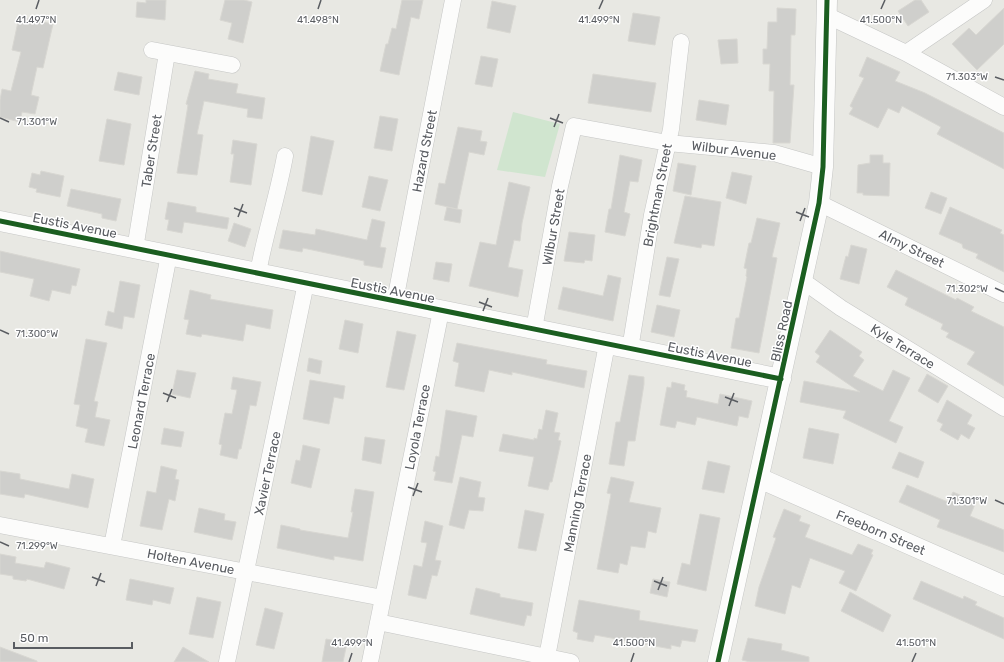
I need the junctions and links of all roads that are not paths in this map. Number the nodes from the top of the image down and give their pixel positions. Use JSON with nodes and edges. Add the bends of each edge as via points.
{"nodes":[{"id":1,"x":453,"y":0,"type":"edge"},
{"id":2,"x":984,"y":0,"type":"edge"},
{"id":3,"x":827,"y":7,"type":"edge"},
{"id":4,"x":681,"y":42,"type":"dead end"},
{"id":5,"x":906,"y":53,"type":"junction"},
{"id":6,"x":232,"y":65,"type":"dead end"},
{"id":7,"x":1004,"y":107,"type":"edge"},
{"id":8,"x":574,"y":126,"type":"joint"},
{"id":9,"x":668,"y":143,"type":"junction"},
{"id":10,"x":285,"y":156,"type":"dead end"},
{"id":11,"x":823,"y":167,"type":"junction"},
{"id":12,"x":819,"y":203,"type":"junction"},
{"id":13,"x":0,"y":221,"type":"edge"},
{"id":14,"x":135,"y":249,"type":"junction"},
{"id":15,"x":169,"y":256,"type":"junction"},
{"id":16,"x":258,"y":273,"type":"junction"},
{"id":17,"x":803,"y":281,"type":"junction"},
{"id":18,"x":306,"y":283,"type":"junction"},
{"id":19,"x":1004,"y":294,"type":"edge"},
{"id":20,"x":395,"y":301,"type":"junction"},
{"id":21,"x":441,"y":311,"type":"junction"},
{"id":22,"x":534,"y":330,"type":"junction"},
{"id":23,"x":608,"y":344,"type":"junction"},
{"id":24,"x":630,"y":349,"type":"junction"},
{"id":25,"x":781,"y":379,"type":"junction"},
{"id":26,"x":1004,"y":408,"type":"edge"},
{"id":27,"x":758,"y":478,"type":"junction"},
{"id":28,"x":0,"y":525,"type":"edge"},
{"id":29,"x":112,"y":546,"type":"junction"},
{"id":30,"x":246,"y":572,"type":"junction"},
{"id":31,"x":1004,"y":586,"type":"edge"},
{"id":32,"x":383,"y":598,"type":"junction"},
{"id":33,"x":378,"y":622,"type":"junction"},
{"id":34,"x":546,"y":659,"type":"edge"},
{"id":35,"x":227,"y":662,"type":"edge"},
{"id":36,"x":370,"y":662,"type":"edge"},
{"id":37,"x":571,"y":662,"type":"edge"},
{"id":38,"x":718,"y":662,"type":"edge"}],
"edges":[{"from":1,"to":20,"type":"street","name":"Hazard Street"},
{"from":2,"to":5,"type":"street"},
{"from":3,"to":5,"type":"street"},
{"from":3,"to":11,"type":"street","name":"Bliss Road"},
{"from":4,"to":9,"type":"street","name":"Brightman Street"},
{"from":5,"to":7,"type":"street"},
{"from":6,"to":14,"type":"street","name":"Taber Street","via":[[160,51]]},
{"from":8,"to":9,"type":"street","name":"Wilbur Avenue"},
{"from":8,"to":22,"type":"street","name":"Wilbur Street","via":[[560,186]]},
{"from":9,"to":11,"type":"street","name":"Wilbur Avenue","via":[[774,153]]},
{"from":9,"to":24,"type":"street","name":"Brightman Street","via":[[652,215]]},
{"from":10,"to":16,"type":"street"},
{"from":11,"to":12,"type":"street","name":"Bliss Road"},
{"from":12,"to":17,"type":"street","name":"Bliss Road"},
{"from":12,"to":19,"type":"street","name":"Almy Street"},
{"from":13,"to":14,"type":"street","name":"Eustis Avenue"},
{"from":14,"to":15,"type":"street","name":"Eustis Avenue"},
{"from":15,"to":16,"type":"street","name":"Eustis Avenue"},
{"from":15,"to":29,"type":"street","name":"Leonard Terrace"},
{"from":16,"to":18,"type":"street","name":"Eustis Avenue"},
{"from":17,"to":25,"type":"street","name":"Bliss Road"},
{"from":17,"to":26,"type":"street","name":"Kyle Terrace","via":[[840,308]]},
{"from":18,"to":20,"type":"street","name":"Eustis Avenue"},
{"from":18,"to":30,"type":"street","name":"Xavier Terrace"},
{"from":20,"to":21,"type":"street","name":"Eustis Avenue"},
{"from":21,"to":22,"type":"street","name":"Eustis Avenue"},
{"from":21,"to":32,"type":"street","name":"Loyola Terrace"},
{"from":22,"to":23,"type":"street","name":"Eustis Avenue"},
{"from":23,"to":24,"type":"street","name":"Eustis Avenue"},
{"from":23,"to":34,"type":"street","name":"Manning Terrace"},
{"from":24,"to":25,"type":"street","name":"Eustis Avenue"},
{"from":25,"to":27,"type":"street","name":"Bliss Road"},
{"from":27,"to":31,"type":"street","name":"Freeborn Street"},
{"from":27,"to":38,"type":"street","name":"Bliss Road"},
{"from":28,"to":29,"type":"street","name":"Holten Avenue"},
{"from":29,"to":30,"type":"street","name":"Holten Avenue"},
{"from":30,"to":32,"type":"street","name":"Holten Avenue"},
{"from":30,"to":35,"type":"street","name":"Xavier Terrace"},
{"from":32,"to":33,"type":"street","name":"Loyola Terrace"},
{"from":33,"to":34,"type":"street"},
{"from":33,"to":36,"type":"street","name":"Loyola Terrace"},
{"from":34,"to":37,"type":"street"}]}
